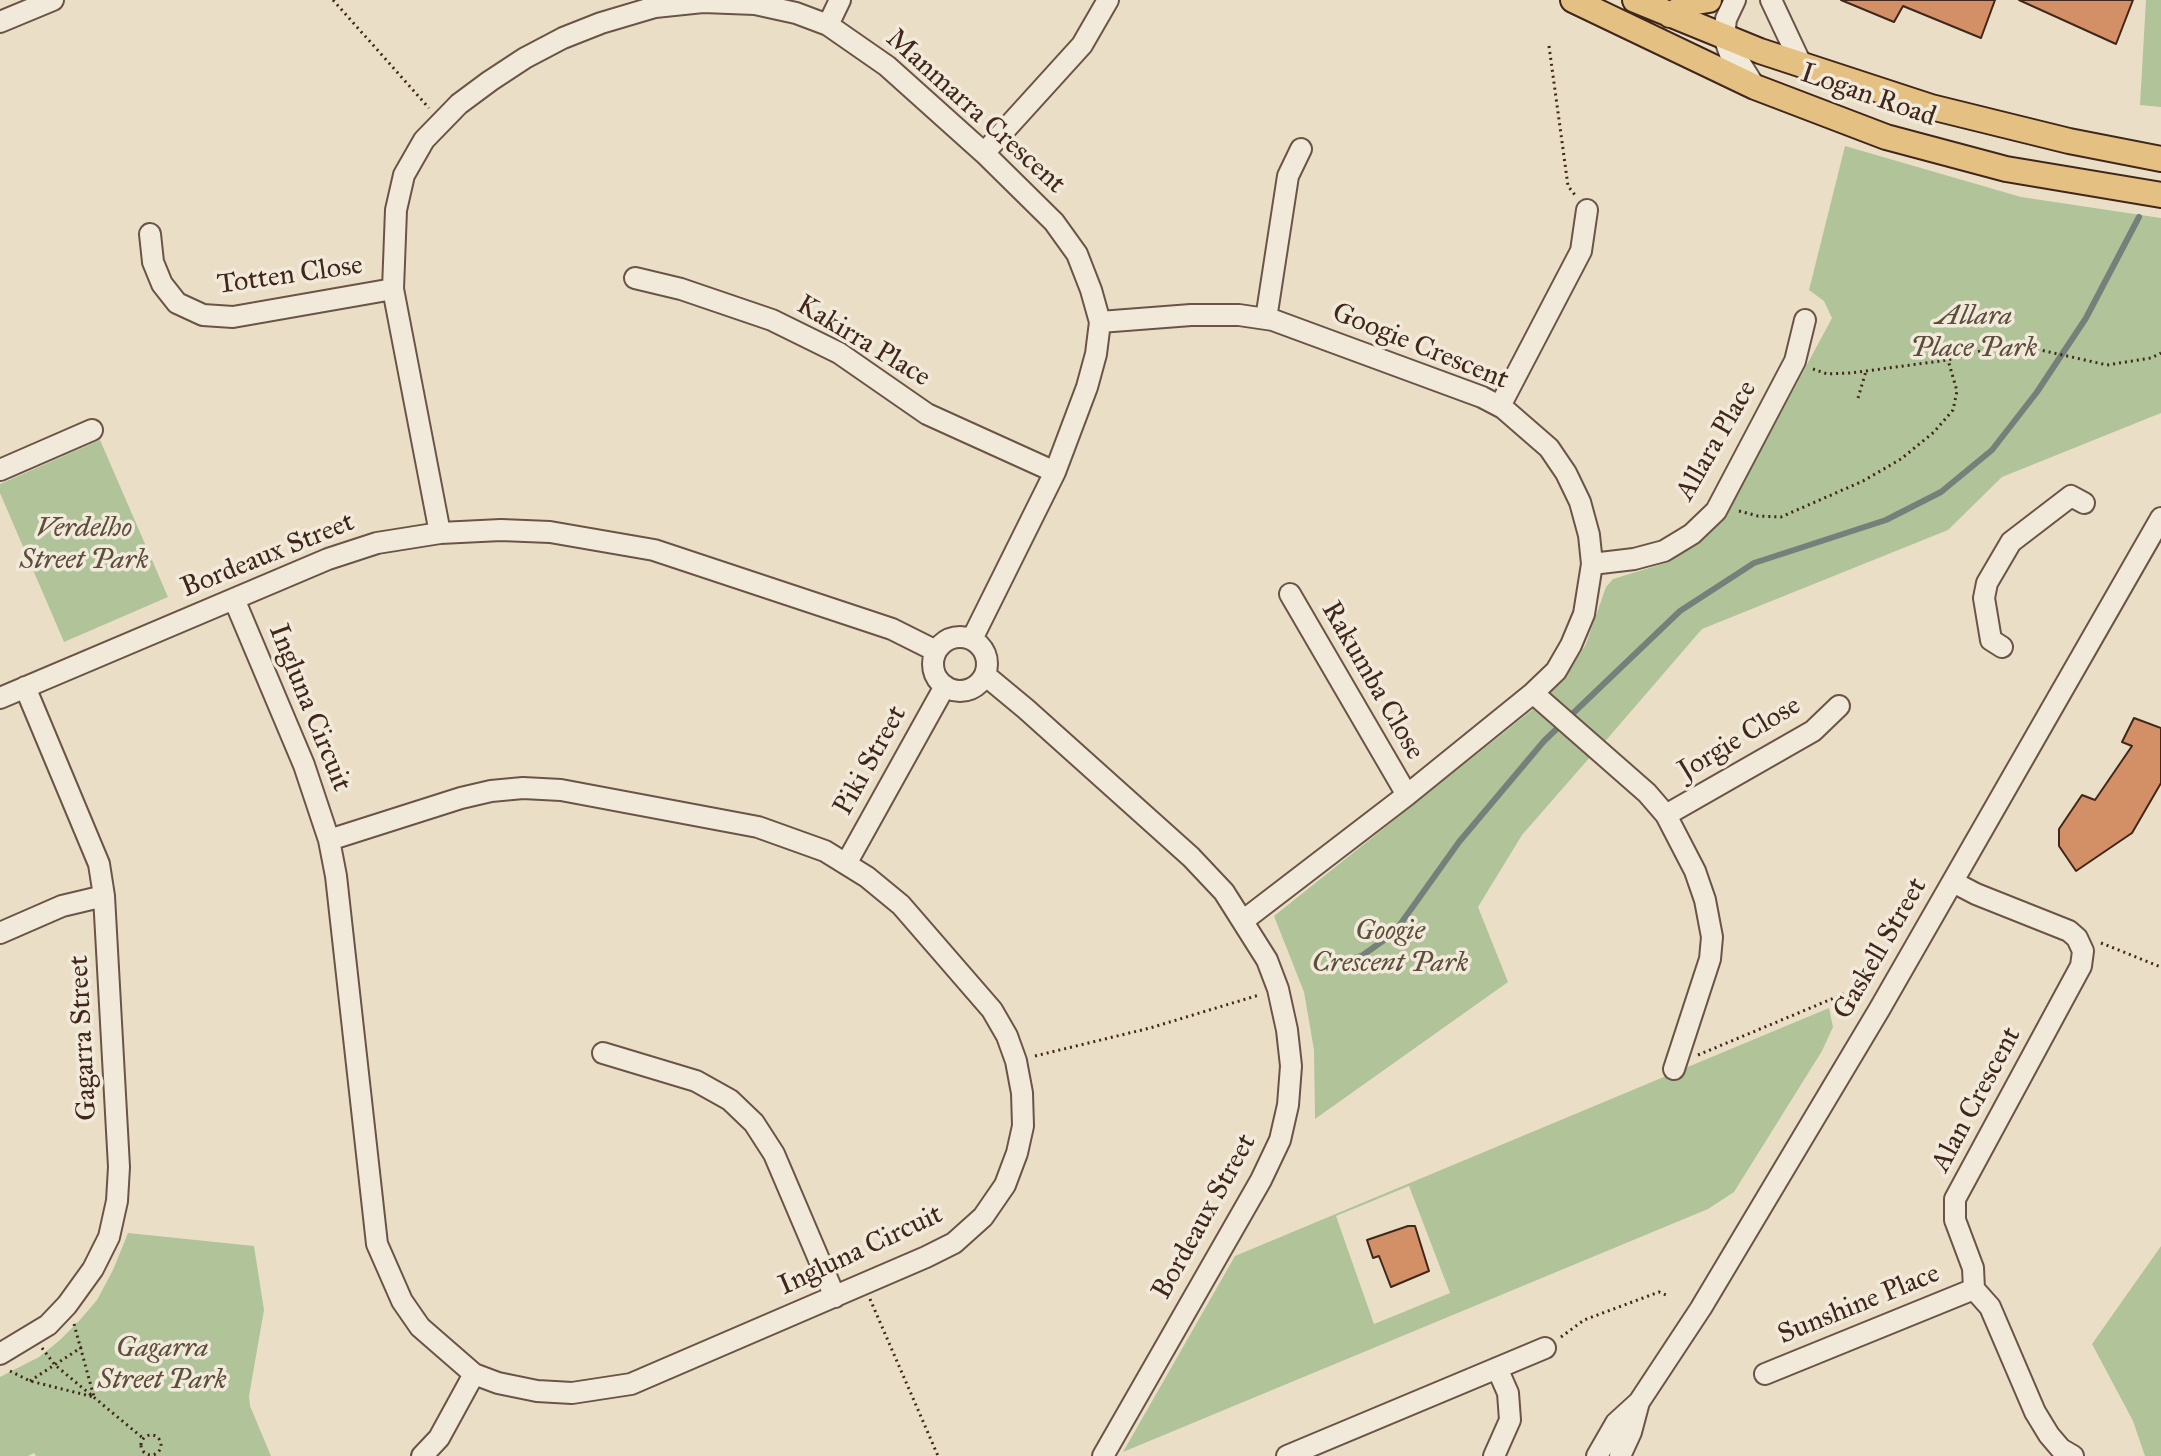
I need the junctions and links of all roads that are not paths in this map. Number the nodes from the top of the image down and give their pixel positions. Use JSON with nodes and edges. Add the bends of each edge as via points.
{"nodes":[{"id":1,"x":53,"y":0,"type":"edge"},
{"id":2,"x":840,"y":0,"type":"edge"},
{"id":3,"x":1108,"y":0,"type":"edge"},
{"id":4,"x":1573,"y":0,"type":"edge"},
{"id":5,"x":1635,"y":0,"type":"edge"},
{"id":6,"x":1709,"y":0,"type":"edge"},
{"id":7,"x":1735,"y":0,"type":"edge"},
{"id":8,"x":1771,"y":0,"type":"edge"},
{"id":9,"x":1670,"y":15,"type":"junction"},
{"id":10,"x":0,"y":22,"type":"edge"},
{"id":11,"x":828,"y":25,"type":"junction"},
{"id":12,"x":1724,"y":37,"type":"junction"},
{"id":13,"x":1802,"y":66,"type":"junction"},
{"id":14,"x":1755,"y":87,"type":"junction"},
{"id":15,"x":1301,"y":149,"type":"dead end"},
{"id":16,"x":984,"y":153,"type":"junction"},
{"id":17,"x":2161,"y":159,"type":"edge"},
{"id":18,"x":2161,"y":195,"type":"edge"},
{"id":19,"x":1587,"y":210,"type":"road end"},
{"id":20,"x":150,"y":234,"type":"dead end"},
{"id":21,"x":635,"y":278,"type":"dead end"},
{"id":22,"x":393,"y":289,"type":"junction"},
{"id":23,"x":1266,"y":319,"type":"junction"},
{"id":24,"x":1805,"y":320,"type":"dead end"},
{"id":25,"x":1100,"y":322,"type":"junction"},
{"id":26,"x":1500,"y":406,"type":"junction"},
{"id":27,"x":92,"y":430,"type":"dead end"},
{"id":28,"x":1,"y":468,"type":"edge"},
{"id":29,"x":1055,"y":472,"type":"junction"},
{"id":30,"x":2084,"y":503,"type":"dead end"},
{"id":31,"x":2161,"y":518,"type":"edge"},
{"id":32,"x":440,"y":533,"type":"junction"},
{"id":33,"x":1592,"y":564,"type":"junction"},
{"id":34,"x":1290,"y":594,"type":"dead end"},
{"id":35,"x":234,"y":599,"type":"junction"},
{"id":36,"x":972,"y":639,"type":"junction"},
{"id":37,"x":2002,"y":647,"type":"dead end"},
{"id":38,"x":936,"y":651,"type":"junction"},
{"id":39,"x":985,"y":675,"type":"junction"},
{"id":40,"x":945,"y":686,"type":"junction"},
{"id":41,"x":25,"y":687,"type":"junction"},
{"id":42,"x":1533,"y":693,"type":"junction"},
{"id":43,"x":0,"y":698,"type":"edge"},
{"id":44,"x":1839,"y":706,"type":"dead end"},
{"id":45,"x":1407,"y":795,"type":"junction"},
{"id":46,"x":1666,"y":815,"type":"junction"},
{"id":47,"x":329,"y":840,"type":"junction"},
{"id":48,"x":846,"y":864,"type":"junction"},
{"id":49,"x":1953,"y":882,"type":"junction"},
{"id":50,"x":104,"y":896,"type":"junction"},
{"id":51,"x":1244,"y":920,"type":"junction"},
{"id":52,"x":0,"y":933,"type":"edge"},
{"id":53,"x":603,"y":1053,"type":"dead end"},
{"id":54,"x":1674,"y":1069,"type":"road end"},
{"id":55,"x":1974,"y":1289,"type":"junction"},
{"id":56,"x":835,"y":1297,"type":"junction"},
{"id":57,"x":1545,"y":1348,"type":"road end"},
{"id":58,"x":0,"y":1354,"type":"edge"},
{"id":59,"x":1497,"y":1368,"type":"junction"},
{"id":60,"x":474,"y":1374,"type":"junction"},
{"id":61,"x":1765,"y":1374,"type":"dead end"},
{"id":62,"x":1639,"y":1402,"type":"junction"},
{"id":63,"x":422,"y":1456,"type":"edge"},
{"id":64,"x":1103,"y":1456,"type":"edge"},
{"id":65,"x":1287,"y":1456,"type":"edge"},
{"id":66,"x":1494,"y":1456,"type":"edge"},
{"id":67,"x":1597,"y":1456,"type":"edge"},
{"id":68,"x":1620,"y":1456,"type":"edge"},
{"id":69,"x":2073,"y":1456,"type":"edge"}],
"edges":[{"from":1,"to":10,"type":"street"},
{"from":2,"to":11,"type":"street"},
{"from":3,"to":16,"type":"street","via":[[1082,45]]},
{"from":4,"to":14,"type":"main road","name":"Logan Road"},
{"from":5,"to":9,"type":"main road","name":"Logan Road"},
{"from":6,"to":9,"type":"main road","via":[[1690,3]]},
{"from":7,"to":12,"type":"street"},
{"from":8,"to":13,"type":"street"},
{"from":9,"to":12,"type":"main road","name":"Logan Road"},
{"from":11,"to":16,"type":"street","name":"Manmarra Crescent","via":[[887,66]]},
{"from":11,"to":22,"type":"street","name":"Manmarra Crescent","via":[[755,4],[655,7],[601,23],[525,58],[459,104],[424,140],[404,175],[396,210]]},
{"from":12,"to":13,"type":"main road","name":"Logan Road"},
{"from":12,"to":14,"type":"street"},
{"from":13,"to":17,"type":"main road","name":"Logan Road","via":[[1931,107]]},
{"from":14,"to":18,"type":"main road","name":"Logan Road","via":[[1950,155]]},
{"from":15,"to":23,"type":"street","via":[[1288,176]]},
{"from":16,"to":25,"type":"street","name":"Manmarra Crescent","via":[[1054,222],[1077,254]]},
{"from":19,"to":26,"type":"street","via":[[1581,251]]},
{"from":20,"to":22,"type":"street","name":"Totten Close","via":[[162,284],[177,303],[203,315],[233,317]]},
{"from":21,"to":29,"type":"street","name":"Kakirra Place","via":[[772,320],[839,353],[927,414]]},
{"from":22,"to":32,"type":"street","name":"Manmarra Crescent"},
{"from":23,"to":25,"type":"street","name":"Googie Crescent","via":[[1191,315]]},
{"from":23,"to":26,"type":"street","name":"Googie Crescent"},
{"from":24,"to":33,"type":"street","name":"Allara Place","via":[[1795,361],[1716,511],[1664,551]]},
{"from":25,"to":29,"type":"street","name":"Manmarra Crescent","via":[[1087,387]]},
{"from":26,"to":33,"type":"street","name":"Googie Crescent","via":[[1549,448],[1566,473],[1580,502]]},
{"from":27,"to":28,"type":"street"},
{"from":29,"to":36,"type":"street","name":"Manmarra Crescent"},
{"from":30,"to":37,"type":"street","via":[[2071,496],[2011,542],[1992,574],[1984,598],[1991,640]]},
{"from":31,"to":49,"type":"street","name":"Gaskell Street"},
{"from":32,"to":35,"type":"street","name":"Bordeaux Street","via":[[377,543]]},
{"from":32,"to":38,"type":"street","name":"Bordeaux Street","via":[[550,532],[654,550],[892,629]]},
{"from":33,"to":42,"type":"street","name":"Googie Crescent","via":[[1584,614],[1571,645],[1556,671]]},
{"from":34,"to":45,"type":"street","name":"Rakumba Close"},
{"from":35,"to":41,"type":"street","name":"Bordeaux Street"},
{"from":35,"to":47,"type":"street","name":"Ingluna Circuit","via":[[304,765]]},
{"from":36,"to":38,"type":"street","via":[[948,639]]},
{"from":36,"to":39,"type":"street","via":[[987,659]]},
{"from":38,"to":40,"type":"street","via":[[933,667]]},
{"from":39,"to":40,"type":"street","via":[[963,691]]},
{"from":39,"to":51,"type":"street","name":"Bordeaux Street","via":[[1191,857]]},
{"from":40,"to":48,"type":"street","name":"Piki Street"},
{"from":41,"to":43,"type":"street","name":"Bordeaux Street"},
{"from":41,"to":50,"type":"street","name":"Gagarra Street","via":[[99,864]]},
{"from":42,"to":45,"type":"street","name":"Googie Crescent"},
{"from":42,"to":46,"type":"street"},
{"from":44,"to":46,"type":"street","name":"Jorgie Close","via":[[1813,731]]},
{"from":45,"to":51,"type":"street","name":"Googie Crescent"},
{"from":46,"to":54,"type":"street","via":[[1695,871],[1712,937],[1710,959]]},
{"from":47,"to":48,"type":"street","name":"Ingluna Circuit","via":[[461,798],[523,788],[561,790],[758,827]]},
{"from":47,"to":60,"type":"street","name":"Ingluna Circuit","via":[[377,1244],[402,1301],[420,1327]]},
{"from":48,"to":56,"type":"street","name":"Ingluna Circuit","via":[[901,905],[992,1010],[1016,1061],[1023,1126],[1005,1185],[983,1217],[954,1243]]},
{"from":49,"to":55,"type":"street","name":"Alan Crescent","via":[[2069,931],[2083,951],[2081,966],[1955,1199],[1955,1220],[1973,1268]]},
{"from":49,"to":62,"type":"street","name":"Gaskell Street","via":[[1701,1308]]},
{"from":50,"to":52,"type":"street","via":[[62,906]]},
{"from":50,"to":58,"type":"street","name":"Gagarra Street","via":[[119,1167],[109,1237],[67,1305],[48,1325]]},
{"from":51,"to":64,"type":"street","name":"Bordeaux Street","via":[[1267,960],[1287,1030],[1291,1066],[1280,1140]]},
{"from":53,"to":56,"type":"street","via":[[696,1081],[730,1100],[754,1123],[774,1154]]},
{"from":55,"to":61,"type":"street","name":"Sunshine Place"},
{"from":55,"to":69,"type":"street","name":"Alan Crescent","via":[[1990,1307],[2035,1412],[2055,1442]]},
{"from":56,"to":60,"type":"street","name":"Ingluna Circuit","via":[[631,1384],[572,1393],[537,1391]]},
{"from":57,"to":59,"type":"street"},
{"from":59,"to":65,"type":"street"},
{"from":59,"to":66,"type":"street","via":[[1508,1393],[1510,1420]]},
{"from":60,"to":63,"type":"street","via":[[439,1438]]},
{"from":62,"to":67,"type":"street","name":"Gaskell Street","via":[[1616,1423]]},
{"from":62,"to":68,"type":"street","name":"Gaskell Street"}]}
